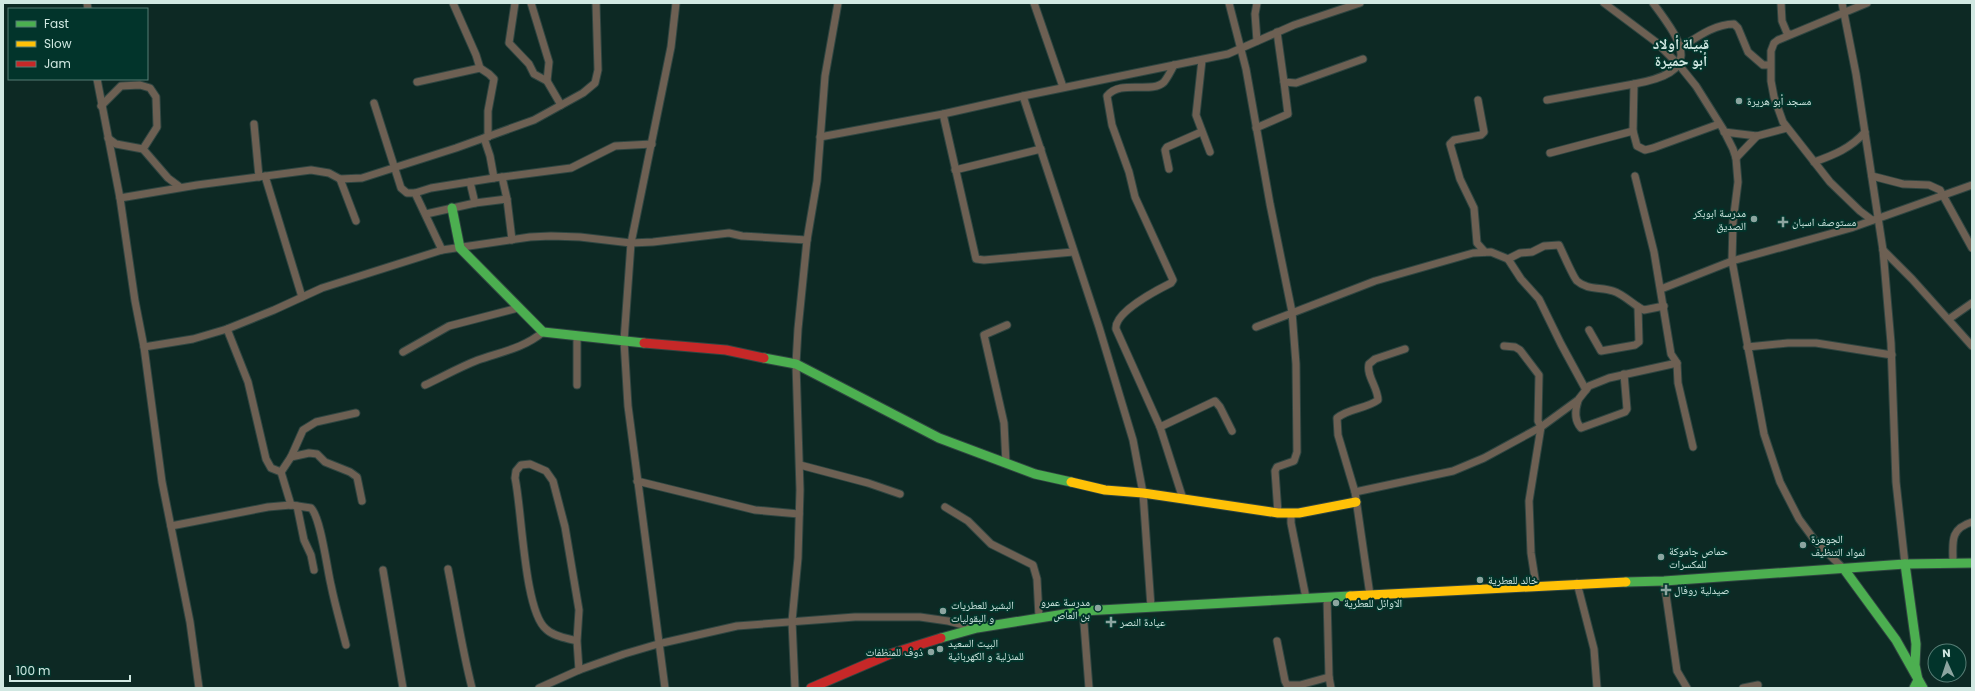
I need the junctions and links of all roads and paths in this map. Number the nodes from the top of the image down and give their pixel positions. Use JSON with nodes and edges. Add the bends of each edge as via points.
{"nodes":[{"id":1,"x":453,"y":3,"type":"edge"},
{"id":2,"x":515,"y":3,"type":"edge"},
{"id":3,"x":531,"y":3,"type":"edge"},
{"id":4,"x":596,"y":3,"type":"edge"},
{"id":5,"x":676,"y":3,"type":"edge"},
{"id":6,"x":838,"y":3,"type":"edge"},
{"id":7,"x":1034,"y":3,"type":"edge"},
{"id":8,"x":1229,"y":3,"type":"edge"},
{"id":9,"x":1258,"y":3,"type":"edge"},
{"id":10,"x":1360,"y":3,"type":"edge"},
{"id":11,"x":1604,"y":3,"type":"edge"},
{"id":12,"x":1653,"y":3,"type":"edge"},
{"id":13,"x":1781,"y":3,"type":"edge"},
{"id":14,"x":1842,"y":3,"type":"edge"},
{"id":15,"x":1867,"y":3,"type":"edge"},
{"id":16,"x":1844,"y":13,"type":"junction"},
{"id":17,"x":1277,"y":32,"type":"junction"},
{"id":18,"x":1790,"y":34,"type":"junction"},
{"id":19,"x":1257,"y":41,"type":"junction"},
{"id":20,"x":1680,"y":48,"type":"junction"},
{"id":21,"x":1242,"y":49,"type":"junction"},
{"id":22,"x":1363,"y":59,"type":"dead end"},
{"id":23,"x":1202,"y":60,"type":"junction"},
{"id":24,"x":1174,"y":65,"type":"junction"},
{"id":25,"x":1680,"y":65,"type":"junction"},
{"id":26,"x":1770,"y":65,"type":"junction"},
{"id":27,"x":480,"y":68,"type":"junction"},
{"id":28,"x":97,"y":80,"type":"edge"},
{"id":29,"x":547,"y":81,"type":"junction"},
{"id":30,"x":416,"y":82,"type":"dead end"},
{"id":31,"x":1284,"y":82,"type":"junction"},
{"id":32,"x":1634,"y":84,"type":"junction"},
{"id":33,"x":1063,"y":88,"type":"junction"},
{"id":34,"x":1023,"y":96,"type":"junction"},
{"id":35,"x":1478,"y":100,"type":"dead end"},
{"id":36,"x":1547,"y":100,"type":"dead end"},
{"id":37,"x":374,"y":103,"type":"dead end"},
{"id":38,"x":561,"y":105,"type":"junction"},
{"id":39,"x":101,"y":106,"type":"junction"},
{"id":40,"x":943,"y":114,"type":"junction"},
{"id":41,"x":254,"y":124,"type":"dead end"},
{"id":42,"x":1719,"y":124,"type":"junction"},
{"id":43,"x":1256,"y":128,"type":"junction"},
{"id":44,"x":1788,"y":128,"type":"junction"},
{"id":45,"x":1633,"y":131,"type":"junction"},
{"id":46,"x":1201,"y":132,"type":"junction"},
{"id":47,"x":1724,"y":132,"type":"junction"},
{"id":48,"x":1865,"y":132,"type":"junction"},
{"id":49,"x":1757,"y":136,"type":"junction"},
{"id":50,"x":820,"y":137,"type":"junction"},
{"id":51,"x":108,"y":138,"type":"junction"},
{"id":52,"x":486,"y":138,"type":"junction"},
{"id":53,"x":652,"y":144,"type":"junction"},
{"id":54,"x":143,"y":149,"type":"junction"},
{"id":55,"x":1041,"y":149,"type":"junction"},
{"id":56,"x":1210,"y":152,"type":"dead end"},
{"id":57,"x":1550,"y":153,"type":"dead end"},
{"id":58,"x":1736,"y":158,"type":"junction"},
{"id":59,"x":1814,"y":162,"type":"junction"},
{"id":60,"x":394,"y":168,"type":"junction"},
{"id":61,"x":1169,"y":169,"type":"dead end"},
{"id":62,"x":955,"y":170,"type":"junction"},
{"id":63,"x":1635,"y":176,"type":"dead end"},
{"id":64,"x":1872,"y":176,"type":"junction"},
{"id":65,"x":262,"y":177,"type":"junction"},
{"id":66,"x":502,"y":177,"type":"junction"},
{"id":67,"x":494,"y":178,"type":"junction"},
{"id":68,"x":340,"y":179,"type":"junction"},
{"id":69,"x":470,"y":182,"type":"junction"},
{"id":70,"x":1972,"y":185,"type":"edge"},
{"id":71,"x":180,"y":187,"type":"junction"},
{"id":72,"x":415,"y":193,"type":"junction"},
{"id":73,"x":1944,"y":196,"type":"junction"},
{"id":74,"x":120,"y":198,"type":"junction"},
{"id":75,"x":507,"y":199,"type":"junction"},
{"id":76,"x":475,"y":203,"type":"junction"},
{"id":77,"x":452,"y":208,"type":"junction"},
{"id":78,"x":426,"y":214,"type":"junction"},
{"id":79,"x":1875,"y":219,"type":"junction"},
{"id":80,"x":356,"y":222,"type":"dead end"},
{"id":81,"x":512,"y":240,"type":"junction"},
{"id":82,"x":807,"y":240,"type":"junction"},
{"id":83,"x":631,"y":243,"type":"junction"},
{"id":84,"x":460,"y":248,"type":"junction"},
{"id":85,"x":1972,"y":248,"type":"edge"},
{"id":86,"x":442,"y":250,"type":"junction"},
{"id":87,"x":1883,"y":250,"type":"junction"},
{"id":88,"x":1073,"y":252,"type":"junction"},
{"id":89,"x":1485,"y":252,"type":"junction"},
{"id":90,"x":1508,"y":259,"type":"junction"},
{"id":91,"x":1732,"y":262,"type":"junction"},
{"id":92,"x":1661,"y":289,"type":"junction"},
{"id":93,"x":302,"y":297,"type":"junction"},
{"id":94,"x":1972,"y":303,"type":"edge"},
{"id":95,"x":1664,"y":306,"type":"junction"},
{"id":96,"x":518,"y":308,"type":"junction"},
{"id":97,"x":1638,"y":308,"type":"junction"},
{"id":98,"x":1292,"y":312,"type":"junction"},
{"id":99,"x":1949,"y":319,"type":"junction"},
{"id":100,"x":1007,"y":325,"type":"dead end"},
{"id":101,"x":1256,"y":327,"type":"dead end"},
{"id":102,"x":227,"y":329,"type":"junction"},
{"id":103,"x":1589,"y":330,"type":"dead end"},
{"id":104,"x":543,"y":332,"type":"junction"},
{"id":105,"x":577,"y":337,"type":"junction"},
{"id":106,"x":624,"y":341,"type":"junction"},
{"id":107,"x":1504,"y":346,"type":"dead end"},
{"id":108,"x":1972,"y":346,"type":"edge"},
{"id":109,"x":144,"y":347,"type":"junction"},
{"id":110,"x":1747,"y":347,"type":"junction"},
{"id":111,"x":1405,"y":349,"type":"dead end"},
{"id":112,"x":403,"y":352,"type":"dead end"},
{"id":113,"x":1892,"y":355,"type":"junction"},
{"id":114,"x":1677,"y":363,"type":"junction"},
{"id":115,"x":796,"y":364,"type":"junction"},
{"id":116,"x":1624,"y":374,"type":"junction"},
{"id":117,"x":425,"y":385,"type":"dead end"},
{"id":118,"x":577,"y":385,"type":"dead end"},
{"id":119,"x":1586,"y":390,"type":"junction"},
{"id":120,"x":1578,"y":400,"type":"junction"},
{"id":121,"x":356,"y":413,"type":"dead end"},
{"id":122,"x":1160,"y":427,"type":"junction"},
{"id":123,"x":1541,"y":427,"type":"junction"},
{"id":124,"x":1232,"y":431,"type":"dead end"},
{"id":125,"x":1693,"y":447,"type":"dead end"},
{"id":126,"x":291,"y":457,"type":"junction"},
{"id":127,"x":1006,"y":463,"type":"junction"},
{"id":128,"x":800,"y":465,"type":"junction"},
{"id":129,"x":281,"y":472,"type":"junction"},
{"id":130,"x":637,"y":481,"type":"junction"},
{"id":131,"x":1354,"y":492,"type":"junction"},
{"id":132,"x":1143,"y":493,"type":"junction"},
{"id":133,"x":900,"y":494,"type":"dead end"},
{"id":134,"x":1183,"y":499,"type":"junction"},
{"id":135,"x":362,"y":501,"type":"dead end"},
{"id":136,"x":1356,"y":502,"type":"junction"},
{"id":137,"x":294,"y":506,"type":"junction"},
{"id":138,"x":945,"y":507,"type":"dead end"},
{"id":139,"x":1278,"y":513,"type":"junction"},
{"id":140,"x":1291,"y":513,"type":"junction"},
{"id":141,"x":799,"y":514,"type":"junction"},
{"id":142,"x":1972,"y":522,"type":"edge"},
{"id":143,"x":171,"y":526,"type":"junction"},
{"id":144,"x":1953,"y":563,"type":"junction"},
{"id":145,"x":1972,"y":563,"type":"edge"},
{"id":146,"x":1905,"y":564,"type":"junction"},
{"id":147,"x":448,"y":569,"type":"dead end"},
{"id":148,"x":1844,"y":569,"type":"junction"},
{"id":149,"x":314,"y":570,"type":"dead end"},
{"id":150,"x":383,"y":570,"type":"dead end"},
{"id":151,"x":1664,"y":581,"type":"junction"},
{"id":152,"x":1577,"y":583,"type":"junction"},
{"id":153,"x":1536,"y":585,"type":"junction"},
{"id":154,"x":1370,"y":595,"type":"junction"},
{"id":155,"x":1327,"y":597,"type":"junction"},
{"id":156,"x":1306,"y":598,"type":"junction"},
{"id":157,"x":1151,"y":607,"type":"junction"},
{"id":158,"x":1083,"y":611,"type":"junction"},
{"id":159,"x":1039,"y":618,"type":"junction"},
{"id":160,"x":792,"y":621,"type":"junction"},
{"id":161,"x":977,"y":628,"type":"junction"},
{"id":162,"x":577,"y":641,"type":"junction"},
{"id":163,"x":1277,"y":641,"type":"dead end"},
{"id":164,"x":658,"y":644,"type":"junction"},
{"id":165,"x":346,"y":645,"type":"dead end"},
{"id":166,"x":579,"y":670,"type":"junction"},
{"id":167,"x":1329,"y":677,"type":"junction"},
{"id":168,"x":1916,"y":684,"type":"edge"},
{"id":169,"x":1758,"y":685,"type":"dead end"},
{"id":170,"x":199,"y":688,"type":"edge"},
{"id":171,"x":404,"y":688,"type":"edge"},
{"id":172,"x":472,"y":688,"type":"edge"},
{"id":173,"x":539,"y":688,"type":"edge"},
{"id":174,"x":665,"y":688,"type":"edge"},
{"id":175,"x":795,"y":688,"type":"edge"},
{"id":176,"x":811,"y":688,"type":"edge"},
{"id":177,"x":1090,"y":688,"type":"edge"},
{"id":178,"x":1331,"y":688,"type":"edge"},
{"id":179,"x":1597,"y":688,"type":"edge"},
{"id":180,"x":1687,"y":688,"type":"edge"},
{"id":181,"x":1743,"y":688,"type":"edge"},
{"id":182,"x":1923,"y":688,"type":"edge"}],
"edges":[{"from":1,"to":27,"type":"street"},
{"from":2,"to":29,"type":"street","via":[[509,43],[529,64],[534,74]]},
{"from":3,"to":29,"type":"street","via":[[549,62]]},
{"from":4,"to":38,"type":"street","via":[[598,70],[595,83]]},
{"from":5,"to":53,"type":"street","via":[[671,47]]},
{"from":6,"to":50,"type":"street","via":[[825,76]]},
{"from":7,"to":33,"type":"street"},
{"from":8,"to":21,"type":"street"},
{"from":9,"to":19,"type":"street","via":[[1255,14]]},
{"from":10,"to":17,"type":"street"},
{"from":11,"to":25,"type":"street","via":[[1660,45]]},
{"from":12,"to":20,"type":"street"},
{"from":13,"to":18,"type":"street","via":[[1784,29]]},
{"from":14,"to":16,"type":"street"},
{"from":15,"to":16,"type":"street"},
{"from":16,"to":18,"type":"street"},
{"from":16,"to":48,"type":"street"},
{"from":17,"to":19,"type":"street"},
{"from":17,"to":31,"type":"street"},
{"from":18,"to":26,"type":"street","via":[[1774,43]]},
{"from":19,"to":21,"type":"street"},
{"from":20,"to":25,"type":"street"},
{"from":20,"to":26,"type":"street","via":[[1721,25],[1734,24],[1748,52],[1762,65]]},
{"from":21,"to":23,"type":"street"},
{"from":21,"to":43,"type":"street"},
{"from":22,"to":31,"type":"street","via":[[1296,83]]},
{"from":23,"to":24,"type":"street"},
{"from":23,"to":46,"type":"street","via":[[1196,114]]},
{"from":24,"to":33,"type":"street"},
{"from":24,"to":122,"type":"street","via":[[1167,78],[1158,86],[1126,87],[1107,96],[1112,125],[1135,197],[1173,280],[1133,306],[1118,319],[1116,327]]},
{"from":25,"to":32,"type":"street","via":[[1666,75]]},
{"from":25,"to":42,"type":"street"},
{"from":26,"to":44,"type":"street","via":[[1774,97]]},
{"from":27,"to":30,"type":"street"},
{"from":27,"to":52,"type":"street","via":[[494,79]]},
{"from":28,"to":39,"type":"street"},
{"from":29,"to":38,"type":"street"},
{"from":31,"to":43,"type":"street","via":[[1288,114]]},
{"from":32,"to":36,"type":"street"},
{"from":32,"to":45,"type":"street"},
{"from":33,"to":34,"type":"street"},
{"from":34,"to":40,"type":"street"},
{"from":34,"to":55,"type":"street"},
{"from":35,"to":89,"type":"street","via":[[1484,132],[1481,135],[1454,140],[1450,144],[1460,179],[1474,208],[1477,243]]},
{"from":37,"to":60,"type":"street"},
{"from":38,"to":52,"type":"street","via":[[534,120]]},
{"from":39,"to":51,"type":"street"},
{"from":39,"to":54,"type":"street","via":[[120,86],[140,85],[150,88],[156,97],[157,127]]},
{"from":40,"to":50,"type":"street"},
{"from":40,"to":62,"type":"street"},
{"from":41,"to":65,"type":"street"},
{"from":42,"to":45,"type":"street","via":[[1645,150],[1637,146]]},
{"from":42,"to":47,"type":"street"},
{"from":43,"to":98,"type":"street"},
{"from":44,"to":49,"type":"street"},
{"from":44,"to":59,"type":"street"},
{"from":45,"to":57,"type":"street"},
{"from":46,"to":56,"type":"street"},
{"from":46,"to":61,"type":"street","via":[[1167,147],[1165,150]]},
{"from":47,"to":49,"type":"street"},
{"from":47,"to":58,"type":"street"},
{"from":48,"to":59,"type":"street","via":[[1848,147]]},
{"from":48,"to":64,"type":"street"},
{"from":49,"to":58,"type":"street"},
{"from":50,"to":82,"type":"street","via":[[817,181]]},
{"from":51,"to":54,"type":"street","via":[[116,144]]},
{"from":51,"to":74,"type":"street"},
{"from":52,"to":60,"type":"street"},
{"from":52,"to":67,"type":"street"},
{"from":53,"to":66,"type":"street","via":[[615,146],[572,168]]},
{"from":53,"to":83,"type":"street"},
{"from":54,"to":71,"type":"street","via":[[168,178]]},
{"from":55,"to":62,"type":"street"},
{"from":55,"to":88,"type":"street"},
{"from":58,"to":91,"type":"street","via":[[1738,182]]},
{"from":59,"to":79,"type":"street","via":[[1842,194]]},
{"from":60,"to":68,"type":"street","via":[[362,178]]},
{"from":60,"to":72,"type":"street","via":[[402,191]]},
{"from":62,"to":88,"type":"street","via":[[976,259]]},
{"from":63,"to":92,"type":"street"},
{"from":64,"to":73,"type":"street","via":[[1903,184],[1929,185],[1940,190]]},
{"from":64,"to":79,"type":"street"},
{"from":65,"to":68,"type":"street","via":[[311,170],[329,173]]},
{"from":65,"to":71,"type":"street"},
{"from":65,"to":93,"type":"street"},
{"from":66,"to":67,"type":"street"},
{"from":66,"to":75,"type":"street"},
{"from":67,"to":69,"type":"street"},
{"from":68,"to":80,"type":"street"},
{"from":69,"to":72,"type":"street"},
{"from":69,"to":76,"type":"street"},
{"from":70,"to":73,"type":"street"},
{"from":71,"to":74,"type":"street"},
{"from":72,"to":78,"type":"street"},
{"from":73,"to":79,"type":"street"},
{"from":73,"to":85,"type":"street"},
{"from":74,"to":109,"type":"street"},
{"from":75,"to":76,"type":"street"},
{"from":75,"to":81,"type":"street"},
{"from":76,"to":77,"type":"street"},
{"from":77,"to":78,"type":"street"},
{"from":77,"to":84,"type":"street"},
{"from":78,"to":86,"type":"street"},
{"from":79,"to":87,"type":"street"},
{"from":79,"to":91,"type":"street"},
{"from":81,"to":83,"type":"street","via":[[552,236]]},
{"from":81,"to":84,"type":"street"},
{"from":82,"to":83,"type":"street","via":[[720,233]]},
{"from":82,"to":115,"type":"street"},
{"from":83,"to":106,"type":"street"},
{"from":84,"to":86,"type":"street"},
{"from":84,"to":96,"type":"street"},
{"from":86,"to":93,"type":"street","via":[[360,275]]},
{"from":87,"to":99,"type":"street"},
{"from":87,"to":113,"type":"street"},
{"from":88,"to":132,"type":"street","via":[[1099,326],[1133,440]]},
{"from":89,"to":90,"type":"street"},
{"from":89,"to":98,"type":"street","via":[[1376,281]]},
{"from":90,"to":97,"type":"street","via":[[1544,246],[1559,245],[1579,283],[1614,291]]},
{"from":90,"to":119,"type":"street","via":[[1521,279],[1539,298]]},
{"from":91,"to":92,"type":"street"},
{"from":91,"to":110,"type":"street"},
{"from":92,"to":95,"type":"street"},
{"from":93,"to":102,"type":"street"},
{"from":94,"to":99,"type":"street"},
{"from":95,"to":97,"type":"street","via":[[1648,310]]},
{"from":95,"to":114,"type":"street","via":[[1671,354]]},
{"from":96,"to":104,"type":"street"},
{"from":96,"to":112,"type":"street","via":[[449,326]]},
{"from":97,"to":103,"type":"street","via":[[1640,342],[1636,345],[1601,351]]},
{"from":98,"to":101,"type":"street"},
{"from":98,"to":139,"type":"street","via":[[1297,452],[1294,461],[1277,467],[1275,471]]},
{"from":99,"to":108,"type":"street"},
{"from":100,"to":127,"type":"street","via":[[984,334],[1004,423]]},
{"from":102,"to":109,"type":"street","via":[[193,339]]},
{"from":102,"to":129,"type":"street","via":[[248,382],[266,459],[271,468]]},
{"from":104,"to":105,"type":"street"},
{"from":104,"to":117,"type":"street","via":[[523,346],[478,361]]},
{"from":105,"to":106,"type":"street"},
{"from":105,"to":118,"type":"street"},
{"from":106,"to":115,"type":"street","via":[[726,350]]},
{"from":106,"to":130,"type":"street","via":[[628,406]]},
{"from":107,"to":123,"type":"street","via":[[1520,350],[1538,374],[1538,422]]},
{"from":109,"to":143,"type":"street","via":[[162,482]]},
{"from":110,"to":113,"type":"street","via":[[1816,343]]},
{"from":110,"to":148,"type":"street","via":[[1764,434],[1780,482],[1799,519],[1816,542]]},
{"from":111,"to":131,"type":"street","via":[[1375,359],[1370,364],[1369,370],[1378,400],[1337,418],[1338,435]]},
{"from":113,"to":146,"type":"street","via":[[1896,482]]},
{"from":114,"to":116,"type":"street"},
{"from":114,"to":125,"type":"street","via":[[1678,383]]},
{"from":115,"to":127,"type":"street","via":[[939,438]]},
{"from":115,"to":128,"type":"street"},
{"from":116,"to":119,"type":"street","via":[[1599,382]]},
{"from":116,"to":120,"type":"street","via":[[1624,412],[1581,428],[1575,410]]},
{"from":119,"to":120,"type":"street"},
{"from":120,"to":123,"type":"street"},
{"from":121,"to":126,"type":"street","via":[[316,422],[303,430]]},
{"from":122,"to":124,"type":"street","via":[[1215,401]]},
{"from":122,"to":134,"type":"street"},
{"from":123,"to":131,"type":"street","via":[[1484,458],[1453,471]]},
{"from":123,"to":153,"type":"street","via":[[1530,501],[1531,553]]},
{"from":126,"to":129,"type":"street"},
{"from":126,"to":135,"type":"street","via":[[317,454],[325,462],[350,472],[357,477]]},
{"from":127,"to":132,"type":"street","via":[[1035,474],[1078,485]]},
{"from":128,"to":133,"type":"street"},
{"from":128,"to":141,"type":"street"},
{"from":129,"to":137,"type":"street"},
{"from":130,"to":141,"type":"street","via":[[755,510]]},
{"from":130,"to":164,"type":"street"},
{"from":131,"to":136,"type":"street"},
{"from":132,"to":134,"type":"street"},
{"from":132,"to":157,"type":"street"},
{"from":134,"to":139,"type":"street"},
{"from":136,"to":140,"type":"street"},
{"from":136,"to":154,"type":"street"},
{"from":137,"to":143,"type":"street","via":[[268,507]]},
{"from":137,"to":149,"type":"street"},
{"from":137,"to":165,"type":"street","via":[[311,508],[314,512]]},
{"from":138,"to":159,"type":"street","via":[[968,521],[991,544],[1033,565],[1037,578]]},
{"from":139,"to":140,"type":"street"},
{"from":140,"to":156,"type":"street"},
{"from":141,"to":160,"type":"street"},
{"from":142,"to":144,"type":"street","via":[[1960,527],[1953,538]]},
{"from":143,"to":170,"type":"street","via":[[190,622]]},
{"from":144,"to":145,"type":"street"},
{"from":144,"to":146,"type":"street"},
{"from":146,"to":148,"type":"street"},
{"from":146,"to":168,"type":"street","via":[[1916,644]]},
{"from":147,"to":172,"type":"street","via":[[464,659]]},
{"from":148,"to":151,"type":"street"},
{"from":148,"to":168,"type":"street","via":[[1896,640]]},
{"from":150,"to":171,"type":"street"},
{"from":151,"to":152,"type":"street"},
{"from":151,"to":180,"type":"street","via":[[1677,670]]},
{"from":152,"to":153,"type":"street"},
{"from":152,"to":179,"type":"street","via":[[1594,649]]},
{"from":153,"to":154,"type":"street"},
{"from":154,"to":155,"type":"street"},
{"from":155,"to":156,"type":"street"},
{"from":155,"to":167,"type":"street"},
{"from":156,"to":157,"type":"street"},
{"from":157,"to":158,"type":"street"},
{"from":158,"to":159,"type":"street"},
{"from":158,"to":177,"type":"street"},
{"from":159,"to":161,"type":"street"},
{"from":160,"to":161,"type":"street","via":[[855,617],[929,617]]},
{"from":160,"to":164,"type":"street","via":[[737,626]]},
{"from":160,"to":175,"type":"street"},
{"from":161,"to":176,"type":"street","via":[[890,654]]},
{"from":162,"to":162,"type":"street","via":[[579,610],[565,527],[553,481],[546,470],[530,464],[521,465],[516,471],[515,478],[531,599],[540,623],[546,630],[559,637]]},
{"from":162,"to":166,"type":"street"},
{"from":163,"to":167,"type":"street","via":[[1288,685],[1300,685]]},
{"from":164,"to":166,"type":"street"},
{"from":164,"to":174,"type":"street"},
{"from":166,"to":173,"type":"street"},
{"from":167,"to":178,"type":"street"},
{"from":168,"to":182,"type":"street"},
{"from":169,"to":181,"type":"street"}]}
